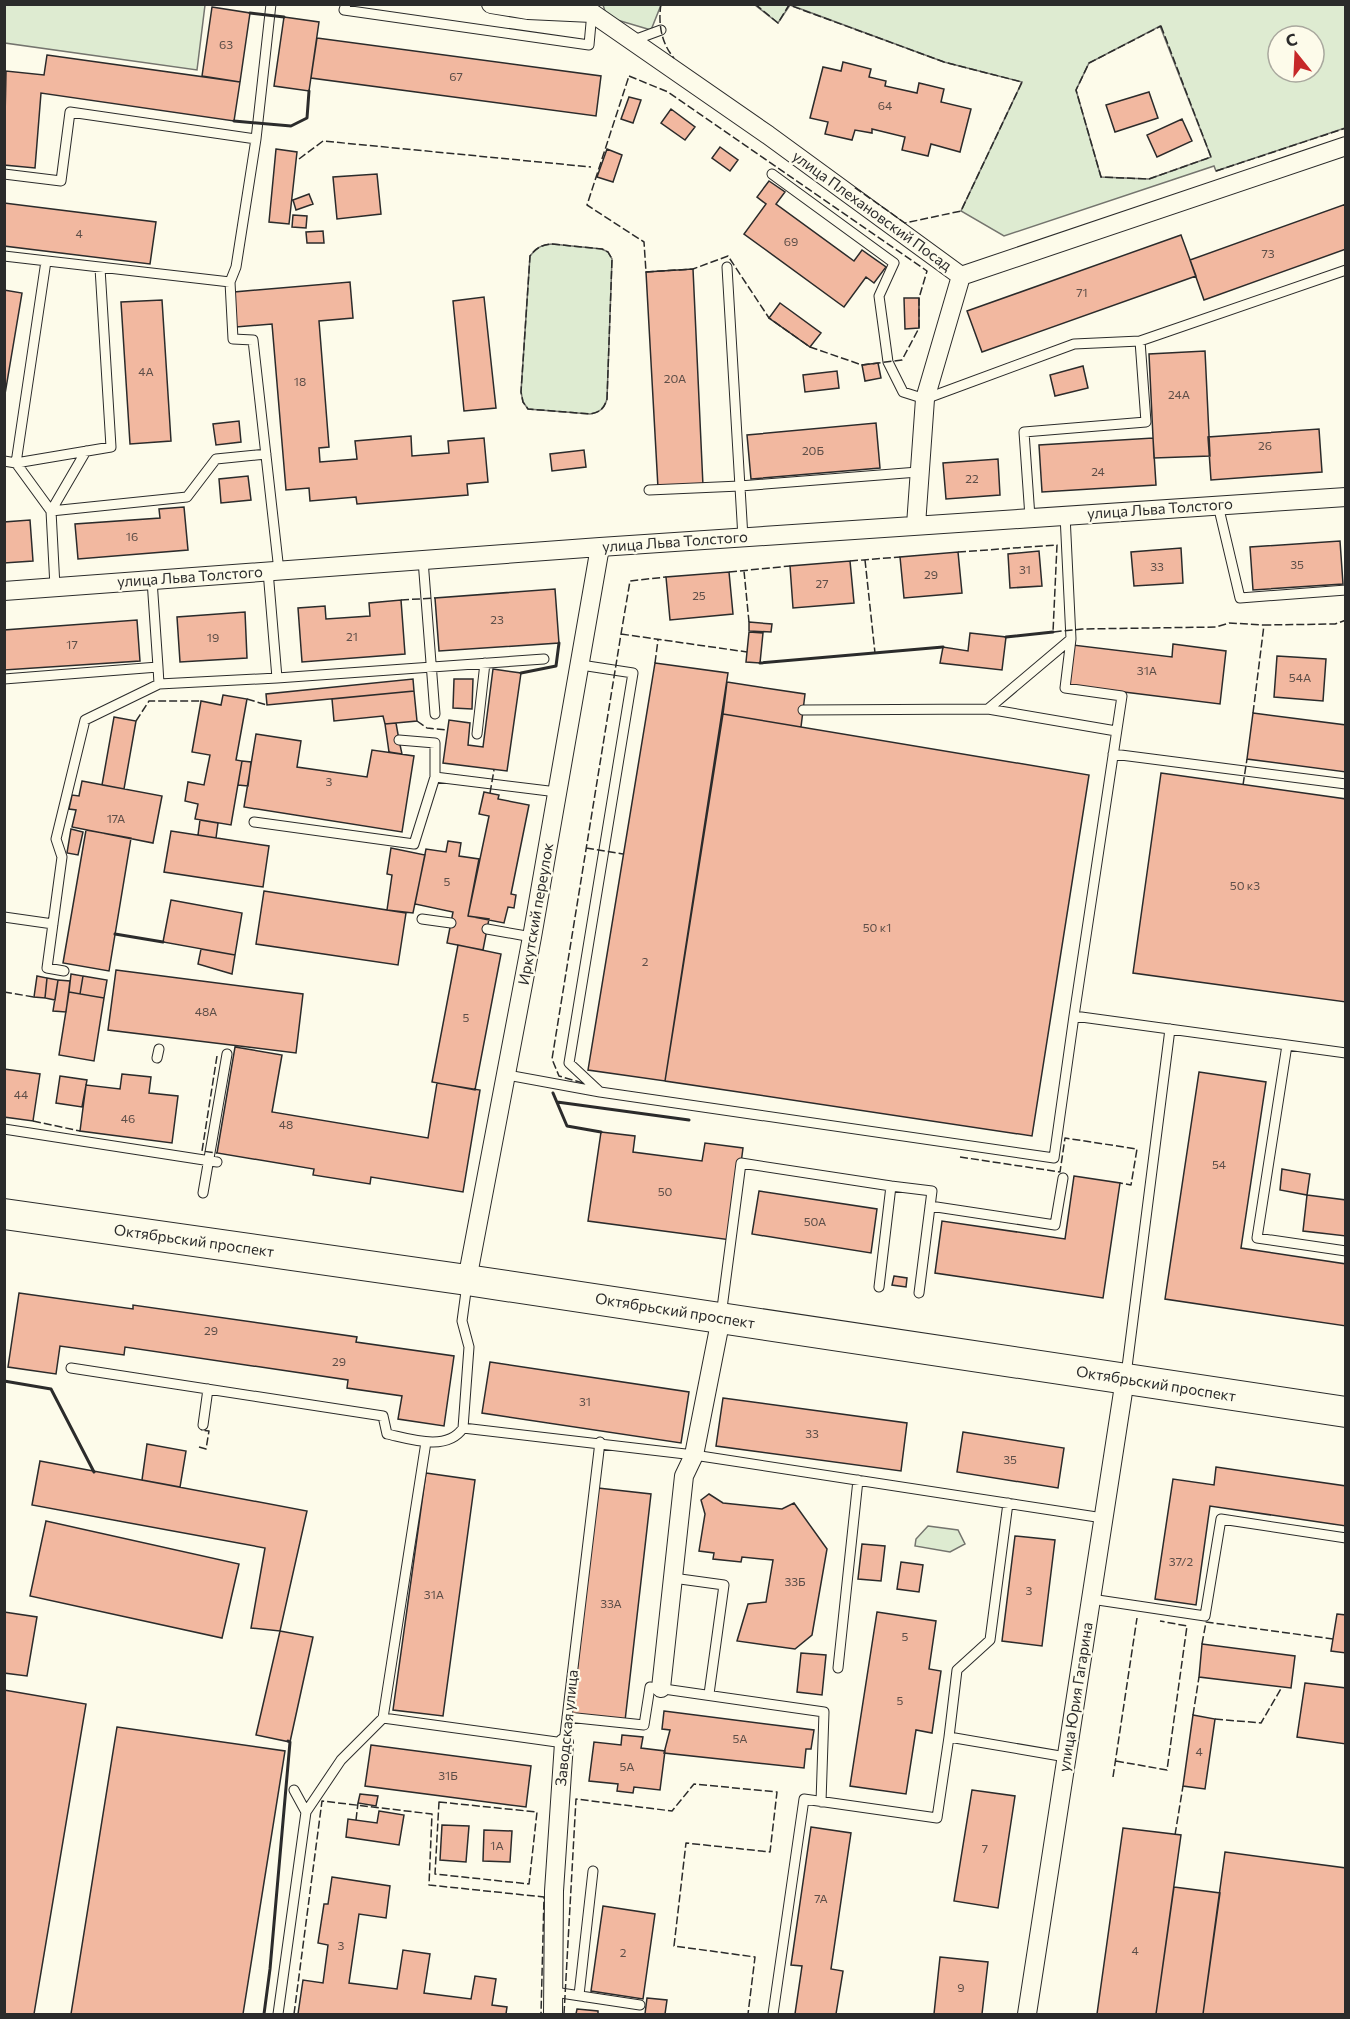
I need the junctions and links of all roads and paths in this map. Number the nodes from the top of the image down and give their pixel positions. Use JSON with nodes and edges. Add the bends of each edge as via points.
{"nodes":[{"id":1,"x":271,"y":4,"type":"edge"},
{"id":2,"x":346,"y":4,"type":"edge"},
{"id":3,"x":491,"y":4,"type":"edge"},
{"id":4,"x":528,"y":7,"type":"edge"},
{"id":5,"x":589,"y":9,"type":"edge"},
{"id":6,"x":661,"y":30,"type":"dead end"},
{"id":7,"x":634,"y":40,"type":"junction"},
{"id":8,"x":256,"y":139,"type":"junction"},
{"id":9,"x":1346,"y":146,"type":"edge"},
{"id":10,"x":4,"y":174,"type":"edge"},
{"id":11,"x":772,"y":174,"type":"dead end"},
{"id":12,"x":4,"y":256,"type":"edge"},
{"id":13,"x":46,"y":261,"type":"junction"},
{"id":14,"x":727,"y":267,"type":"dead end"},
{"id":15,"x":100,"y":268,"type":"junction"},
{"id":16,"x":1346,"y":270,"type":"edge"},
{"id":17,"x":961,"y":276,"type":"junction"},
{"id":18,"x":230,"y":282,"type":"junction"},
{"id":19,"x":1140,"y":341,"type":"junction"},
{"id":20,"x":925,"y":399,"type":"junction"},
{"id":21,"x":86,"y":451,"type":"junction"},
{"id":22,"x":266,"y":454,"type":"junction"},
{"id":23,"x":4,"y":461,"type":"edge"},
{"id":24,"x":16,"y":463,"type":"junction"},
{"id":25,"x":918,"y":472,"type":"junction"},
{"id":26,"x":740,"y":486,"type":"junction"},
{"id":27,"x":649,"y":490,"type":"dead end"},
{"id":28,"x":1346,"y":497,"type":"edge"},
{"id":29,"x":1218,"y":505,"type":"junction"},
{"id":30,"x":51,"y":511,"type":"junction"},
{"id":31,"x":1065,"y":515,"type":"junction"},
{"id":32,"x":1030,"y":517,"type":"junction"},
{"id":33,"x":916,"y":525,"type":"junction"},
{"id":34,"x":743,"y":538,"type":"junction"},
{"id":35,"x":600,"y":547,"type":"junction"},
{"id":36,"x":423,"y":560,"type":"junction"},
{"id":37,"x":273,"y":571,"type":"junction"},
{"id":38,"x":152,"y":580,"type":"junction"},
{"id":39,"x":55,"y":587,"type":"junction"},
{"id":40,"x":1346,"y":590,"type":"edge"},
{"id":41,"x":4,"y":591,"type":"edge"},
{"id":42,"x":1071,"y":639,"type":"junction"},
{"id":43,"x":543,"y":659,"type":"dead end"},
{"id":44,"x":485,"y":663,"type":"junction"},
{"id":45,"x":581,"y":665,"type":"junction"},
{"id":46,"x":158,"y":667,"type":"junction"},
{"id":47,"x":430,"y":667,"type":"junction"},
{"id":48,"x":277,"y":678,"type":"junction"},
{"id":49,"x":4,"y":679,"type":"edge"},
{"id":50,"x":159,"y":684,"type":"junction"},
{"id":51,"x":988,"y":709,"type":"junction"},
{"id":52,"x":804,"y":710,"type":"dead end"},
{"id":53,"x":435,"y":714,"type":"dead end"},
{"id":54,"x":1116,"y":731,"type":"junction"},
{"id":55,"x":477,"y":734,"type":"dead end"},
{"id":56,"x":399,"y":740,"type":"dead end"},
{"id":57,"x":1113,"y":754,"type":"junction"},
{"id":58,"x":435,"y":777,"type":"junction"},
{"id":59,"x":1346,"y":784,"type":"edge"},
{"id":60,"x":557,"y":792,"type":"junction"},
{"id":61,"x":254,"y":822,"type":"dead end"},
{"id":62,"x":4,"y":917,"type":"edge"},
{"id":63,"x":422,"y":919,"type":"dead end"},
{"id":64,"x":451,"y":923,"type":"dead end"},
{"id":65,"x":53,"y":924,"type":"junction"},
{"id":66,"x":487,"y":929,"type":"dead end"},
{"id":67,"x":532,"y":937,"type":"junction"},
{"id":68,"x":64,"y":971,"type":"dead end"},
{"id":69,"x":1074,"y":1016,"type":"junction"},
{"id":70,"x":1170,"y":1029,"type":"junction"},
{"id":71,"x":1287,"y":1045,"type":"junction"},
{"id":72,"x":1346,"y":1053,"type":"edge"},
{"id":73,"x":227,"y":1054,"type":"dead end"},
{"id":74,"x":507,"y":1075,"type":"junction"},
{"id":75,"x":600,"y":1092,"type":"junction"},
{"id":76,"x":4,"y":1129,"type":"edge"},
{"id":77,"x":213,"y":1161,"type":"junction"},
{"id":78,"x":1063,"y":1178,"type":"dead end"},
{"id":79,"x":891,"y":1186,"type":"junction"},
{"id":80,"x":203,"y":1193,"type":"dead end"},
{"id":81,"x":930,"y":1206,"type":"junction"},
{"id":82,"x":4,"y":1214,"type":"edge"},
{"id":83,"x":1346,"y":1251,"type":"edge"},
{"id":84,"x":467,"y":1280,"type":"junction"},
{"id":85,"x":879,"y":1287,"type":"dead end"},
{"id":86,"x":919,"y":1293,"type":"dead end"},
{"id":87,"x":721,"y":1318,"type":"junction"},
{"id":88,"x":71,"y":1368,"type":"dead end"},
{"id":89,"x":1125,"y":1379,"type":"junction"},
{"id":90,"x":208,"y":1389,"type":"junction"},
{"id":91,"x":1346,"y":1412,"type":"edge"},
{"id":92,"x":203,"y":1425,"type":"dead end"},
{"id":93,"x":463,"y":1428,"type":"junction"},
{"id":94,"x":426,"y":1442,"type":"junction"},
{"id":95,"x":600,"y":1442,"type":"junction"},
{"id":96,"x":693,"y":1455,"type":"junction"},
{"id":97,"x":858,"y":1480,"type":"junction"},
{"id":98,"x":1008,"y":1503,"type":"junction"},
{"id":99,"x":1103,"y":1518,"type":"junction"},
{"id":100,"x":1346,"y":1538,"type":"edge"},
{"id":101,"x":673,"y":1578,"type":"junction"},
{"id":102,"x":1091,"y":1599,"type":"junction"},
{"id":103,"x":838,"y":1668,"type":"dead end"},
{"id":104,"x":661,"y":1688,"type":"junction"},
{"id":105,"x":709,"y":1694,"type":"junction"},
{"id":106,"x":567,"y":1717,"type":"junction"},
{"id":107,"x":383,"y":1718,"type":"junction"},
{"id":108,"x":949,"y":1737,"type":"junction"},
{"id":109,"x":564,"y":1743,"type":"junction"},
{"id":110,"x":1066,"y":1757,"type":"junction"},
{"id":111,"x":294,"y":1790,"type":"dead end"},
{"id":112,"x":821,"y":1802,"type":"junction"},
{"id":113,"x":306,"y":1812,"type":"junction"},
{"id":114,"x":593,"y":1871,"type":"dead end"},
{"id":115,"x":554,"y":1992,"type":"junction"},
{"id":116,"x":579,"y":1995,"type":"junction"},
{"id":117,"x":640,"y":2005,"type":"dead end"},
{"id":118,"x":278,"y":2014,"type":"edge"},
{"id":119,"x":554,"y":2014,"type":"edge"},
{"id":120,"x":773,"y":2014,"type":"edge"},
{"id":121,"x":1027,"y":2014,"type":"edge"}],
"edges":[{"from":1,"to":8,"type":"lane"},
{"from":2,"to":5,"type":"lane","via":[[344,10],[589,45]]},
{"from":3,"to":4,"type":"street"},
{"from":4,"to":5,"type":"street"},
{"from":5,"to":7,"type":"street","name":"улица Плехановский Посад"},
{"from":6,"to":7,"type":"lane"},
{"from":7,"to":17,"type":"street","name":"улица Плехановский Посад"},
{"from":8,"to":10,"type":"lane","via":[[70,112],[61,181]]},
{"from":8,"to":18,"type":"lane","via":[[236,267]]},
{"from":9,"to":17,"type":"street","name":"улица Плехановский Посад"},
{"from":11,"to":20,"type":"lane","via":[[894,263],[879,296],[888,362],[903,392]]},
{"from":12,"to":13,"type":"lane"},
{"from":13,"to":15,"type":"lane"},
{"from":13,"to":24,"type":"lane"},
{"from":14,"to":26,"type":"lane"},
{"from":15,"to":18,"type":"lane"},
{"from":15,"to":21,"type":"lane","via":[[111,447]]},
{"from":16,"to":19,"type":"lane"},
{"from":17,"to":20,"type":"street"},
{"from":18,"to":22,"type":"lane","via":[[233,339],[253,340]]},
{"from":19,"to":20,"type":"lane","via":[[1074,344]]},
{"from":19,"to":32,"type":"lane","via":[[1146,422],[1024,432]]},
{"from":20,"to":25,"type":"street"},
{"from":21,"to":24,"type":"lane"},
{"from":21,"to":30,"type":"lane"},
{"from":22,"to":30,"type":"lane","via":[[216,459],[187,497]]},
{"from":22,"to":37,"type":"lane"},
{"from":23,"to":24,"type":"lane"},
{"from":24,"to":30,"type":"lane"},
{"from":25,"to":26,"type":"lane"},
{"from":25,"to":33,"type":"street"},
{"from":26,"to":27,"type":"lane"},
{"from":26,"to":34,"type":"lane"},
{"from":28,"to":29,"type":"street","name":"улица Льва Толстого"},
{"from":29,"to":31,"type":"street","name":"улица Льва Толстого"},
{"from":29,"to":40,"type":"lane","via":[[1240,598]]},
{"from":30,"to":39,"type":"lane"},
{"from":31,"to":32,"type":"street","name":"улица Льва Толстого"},
{"from":31,"to":42,"type":"lane"},
{"from":32,"to":33,"type":"street","name":"улица Льва Толстого"},
{"from":33,"to":34,"type":"street","name":"улица Льва Толстого"},
{"from":34,"to":35,"type":"street","name":"улица Льва Толстого"},
{"from":35,"to":36,"type":"street","name":"улица Льва Толстого"},
{"from":35,"to":45,"type":"street","name":"Иркутский переулок"},
{"from":36,"to":37,"type":"street","name":"улица Льва Толстого"},
{"from":36,"to":47,"type":"lane"},
{"from":37,"to":38,"type":"street","name":"улица Льва Толстого"},
{"from":37,"to":48,"type":"lane"},
{"from":38,"to":39,"type":"street","name":"улица Льва Толстого"},
{"from":38,"to":46,"type":"lane"},
{"from":39,"to":41,"type":"street","name":"улица Льва Толстого"},
{"from":42,"to":51,"type":"lane"},
{"from":42,"to":54,"type":"lane","via":[[1065,688],[1122,696]]},
{"from":43,"to":44,"type":"lane"},
{"from":44,"to":47,"type":"lane"},
{"from":44,"to":55,"type":"lane"},
{"from":45,"to":60,"type":"street","name":"Иркутский переулок"},
{"from":45,"to":75,"type":"lane","via":[[633,673],[569,1063]]},
{"from":46,"to":49,"type":"lane"},
{"from":46,"to":50,"type":"lane"},
{"from":47,"to":48,"type":"lane"},
{"from":47,"to":53,"type":"lane"},
{"from":48,"to":50,"type":"lane"},
{"from":50,"to":65,"type":"lane","via":[[85,720],[56,839],[62,857]]},
{"from":51,"to":52,"type":"lane"},
{"from":51,"to":54,"type":"lane"},
{"from":54,"to":57,"type":"lane"},
{"from":56,"to":58,"type":"lane","via":[[435,743]]},
{"from":57,"to":59,"type":"lane"},
{"from":57,"to":69,"type":"lane"},
{"from":58,"to":60,"type":"lane"},
{"from":58,"to":61,"type":"lane","via":[[414,844]]},
{"from":60,"to":67,"type":"street","name":"Иркутский переулок"},
{"from":62,"to":65,"type":"lane"},
{"from":63,"to":64,"type":"lane"},
{"from":65,"to":68,"type":"lane","via":[[46,968]]},
{"from":66,"to":67,"type":"lane"},
{"from":67,"to":74,"type":"street","name":"Иркутский переулок"},
{"from":69,"to":70,"type":"lane"},
{"from":69,"to":75,"type":"lane","via":[[1054,1158]]},
{"from":70,"to":71,"type":"lane"},
{"from":70,"to":89,"type":"lane"},
{"from":71,"to":72,"type":"lane"},
{"from":71,"to":83,"type":"lane","via":[[1257,1238]]},
{"from":73,"to":77,"type":"lane"},
{"from":74,"to":75,"type":"lane"},
{"from":74,"to":84,"type":"street","name":"Иркутский переулок"},
{"from":76,"to":77,"type":"lane"},
{"from":77,"to":80,"type":"lane"},
{"from":78,"to":81,"type":"lane","via":[[1056,1225]]},
{"from":79,"to":81,"type":"lane","via":[[932,1191]]},
{"from":79,"to":85,"type":"lane"},
{"from":79,"to":87,"type":"lane","via":[[741,1163]]},
{"from":81,"to":86,"type":"lane"},
{"from":82,"to":84,"type":"main road","name":"Октябрьский проспект"},
{"from":84,"to":87,"type":"main road","name":"Октябрьский проспект"},
{"from":84,"to":93,"type":"lane","via":[[462,1321],[469,1347]]},
{"from":87,"to":89,"type":"main road","name":"Октябрьский проспект"},
{"from":87,"to":96,"type":"street"},
{"from":88,"to":90,"type":"lane"},
{"from":89,"to":91,"type":"main road","name":"Октябрьский проспект"},
{"from":89,"to":99,"type":"street","name":"улица Юрия Гагарина"},
{"from":90,"to":92,"type":"lane"},
{"from":90,"to":94,"type":"lane","via":[[383,1416],[387,1434]]},
{"from":93,"to":94,"type":"lane","via":[[449,1440]]},
{"from":93,"to":95,"type":"lane"},
{"from":94,"to":107,"type":"lane"},
{"from":95,"to":96,"type":"lane"},
{"from":95,"to":106,"type":"lane","name":"Заводская улица"},
{"from":96,"to":97,"type":"lane"},
{"from":96,"to":101,"type":"street","via":[[684,1476]]},
{"from":97,"to":98,"type":"lane"},
{"from":97,"to":103,"type":"lane"},
{"from":98,"to":99,"type":"lane"},
{"from":98,"to":108,"type":"lane","via":[[990,1640],[957,1670]]},
{"from":99,"to":102,"type":"street","name":"улица Юрия Гагарина"},
{"from":100,"to":102,"type":"lane","via":[[1221,1520],[1205,1616]]},
{"from":101,"to":104,"type":"street"},
{"from":101,"to":105,"type":"lane","via":[[724,1585]]},
{"from":102,"to":110,"type":"street","name":"улица Юрия Гагарина"},
{"from":104,"to":105,"type":"lane"},
{"from":104,"to":106,"type":"lane","via":[[650,1687],[644,1725]]},
{"from":105,"to":112,"type":"lane","via":[[824,1712]]},
{"from":106,"to":109,"type":"lane","name":"Заводская улица"},
{"from":107,"to":109,"type":"lane"},
{"from":107,"to":113,"type":"lane","via":[[340,1760]]},
{"from":108,"to":110,"type":"lane"},
{"from":108,"to":112,"type":"lane","via":[[937,1818]]},
{"from":109,"to":115,"type":"street","name":"Заводская улица","via":[[554,1891]]},
{"from":110,"to":121,"type":"street","name":"улица Юрия Гагарина"},
{"from":111,"to":113,"type":"lane"},
{"from":112,"to":120,"type":"lane","via":[[804,1799]]},
{"from":113,"to":118,"type":"lane"},
{"from":114,"to":116,"type":"lane"},
{"from":115,"to":116,"type":"lane"},
{"from":115,"to":119,"type":"street","name":"Заводская улица"},
{"from":116,"to":117,"type":"lane"}]}
